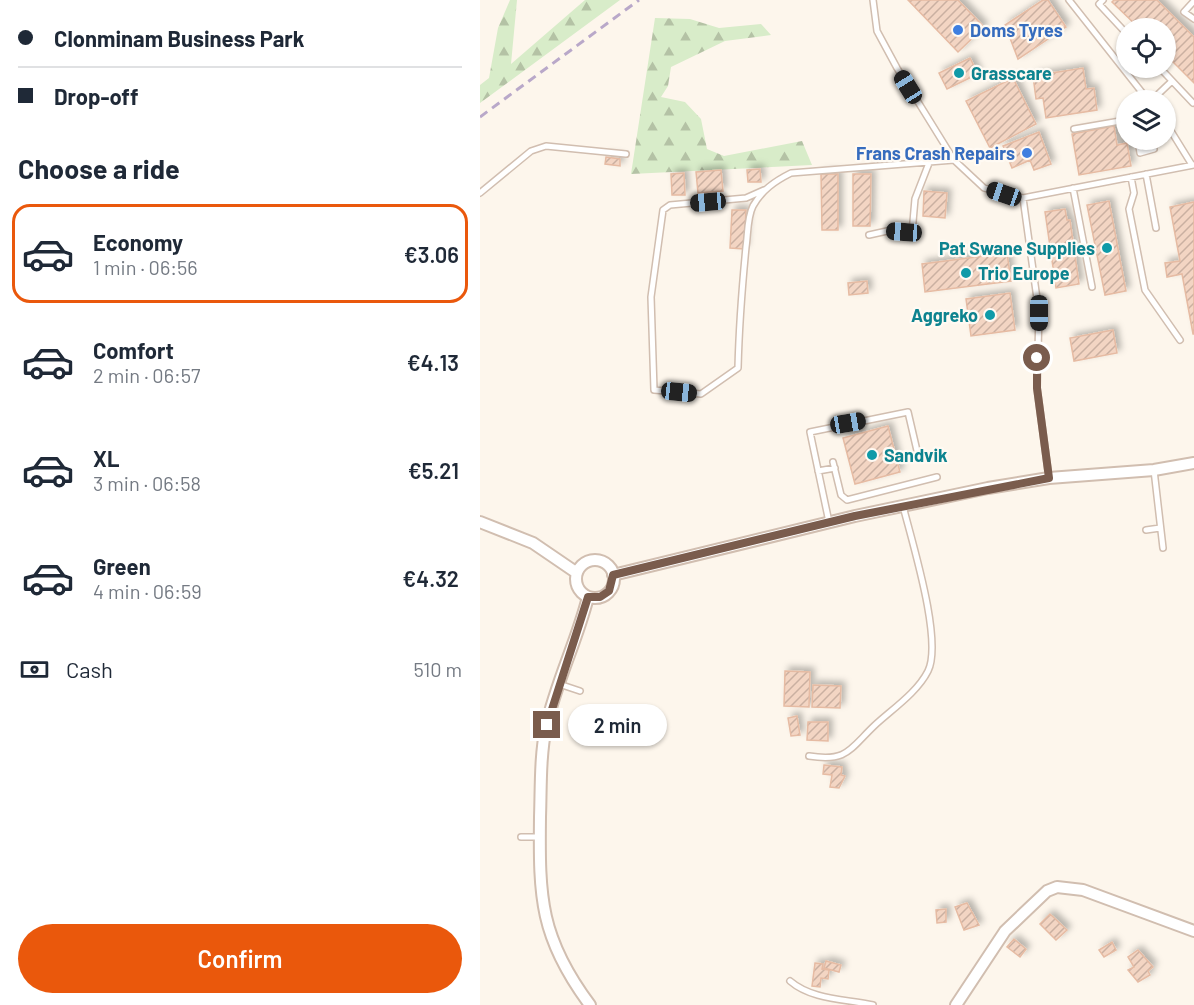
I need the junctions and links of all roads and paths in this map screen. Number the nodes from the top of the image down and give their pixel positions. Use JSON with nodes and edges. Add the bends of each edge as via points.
{"nodes":[{"id":1,"x":873,"y":0,"type":"edge"},
{"id":2,"x":1069,"y":0,"type":"edge"},
{"id":3,"x":1103,"y":0,"type":"edge"},
{"id":4,"x":1194,"y":1,"type":"edge"},
{"id":5,"x":1194,"y":19,"type":"edge"},
{"id":6,"x":1116,"y":22,"type":"edge"},
{"id":7,"x":1116,"y":56,"type":"edge"},
{"id":8,"x":1133,"y":78,"type":"edge"},
{"id":9,"x":1169,"y":78,"type":"edge"},
{"id":10,"x":1172,"y":81,"type":"junction"},
{"id":11,"x":1142,"y":90,"type":"edge"},
{"id":12,"x":1162,"y":90,"type":"edge"},
{"id":13,"x":1193,"y":103,"type":"edge"},
{"id":14,"x":1116,"y":122,"type":"edge"},
{"id":15,"x":1074,"y":129,"type":"dead end"},
{"id":16,"x":1176,"y":139,"type":"edge"},
{"id":17,"x":626,"y":154,"type":"dead end"},
{"id":18,"x":954,"y":160,"type":"junction"},
{"id":19,"x":929,"y":163,"type":"junction"},
{"id":20,"x":1193,"y":165,"type":"edge"},
{"id":21,"x":1146,"y":174,"type":"junction"},
{"id":22,"x":1131,"y":177,"type":"junction"},
{"id":23,"x":1073,"y":188,"type":"junction"},
{"id":24,"x":764,"y":190,"type":"junction"},
{"id":25,"x":480,"y":193,"type":"edge"},
{"id":26,"x":1023,"y":198,"type":"junction"},
{"id":27,"x":1156,"y":228,"type":"dead end"},
{"id":28,"x":869,"y":236,"type":"dead end"},
{"id":29,"x":1092,"y":287,"type":"dead end"},
{"id":30,"x":1180,"y":340,"type":"dead end"},
{"id":31,"x":918,"y":455,"type":"dead end"},
{"id":32,"x":1194,"y":463,"type":"edge"},
{"id":33,"x":1154,"y":470,"type":"junction"},
{"id":34,"x":818,"y":471,"type":"junction"},
{"id":35,"x":938,"y":477,"type":"dead end"},
{"id":36,"x":1049,"y":478,"type":"junction"},
{"id":37,"x":903,"y":506,"type":"junction"},
{"id":38,"x":480,"y":522,"type":"edge"},
{"id":39,"x":829,"y":524,"type":"junction"},
{"id":40,"x":1160,"y":528,"type":"junction"},
{"id":41,"x":1146,"y":530,"type":"dead end"},
{"id":42,"x":1163,"y":548,"type":"dead end"},
{"id":43,"x":577,"y":573,"type":"junction"},
{"id":44,"x":613,"y":575,"type":"junction"},
{"id":45,"x":588,"y":597,"type":"junction"},
{"id":46,"x":559,"y":684,"type":"junction"},
{"id":47,"x":580,"y":691,"type":"dead end"},
{"id":48,"x":809,"y":756,"type":"dead end"},
{"id":49,"x":521,"y":837,"type":"dead end"},
{"id":50,"x":540,"y":837,"type":"junction"},
{"id":51,"x":1194,"y":931,"type":"edge"},
{"id":52,"x":790,"y":981,"type":"dead end"},
{"id":53,"x":590,"y":1005,"type":"edge"},
{"id":54,"x":873,"y":1005,"type":"edge"},
{"id":55,"x":956,"y":1005,"type":"edge"}],
"edges":[{"from":1,"to":18,"type":"lane","via":[[877,31]]},
{"from":2,"to":7,"type":"lane"},
{"from":3,"to":6,"type":"lane","via":[[1099,4]]},
{"from":4,"to":5,"type":"lane","via":[[1184,12]]},
{"from":8,"to":11,"type":"lane"},
{"from":9,"to":10,"type":"lane"},
{"from":10,"to":12,"type":"lane"},
{"from":10,"to":13,"type":"lane"},
{"from":14,"to":15,"type":"lane"},
{"from":16,"to":20,"type":"lane"},
{"from":17,"to":25,"type":"lane","via":[[546,146],[531,151]]},
{"from":18,"to":19,"type":"lane"},
{"from":18,"to":26,"type":"lane","via":[[984,188]]},
{"from":19,"to":24,"type":"lane","via":[[791,173]]},
{"from":19,"to":28,"type":"lane","via":[[915,199],[912,233],[887,231]]},
{"from":20,"to":21,"type":"lane"},
{"from":21,"to":22,"type":"lane"},
{"from":21,"to":27,"type":"lane"},
{"from":22,"to":23,"type":"lane"},
{"from":22,"to":30,"type":"lane","via":[[1134,193],[1129,209],[1145,290]]},
{"from":23,"to":26,"type":"lane"},
{"from":23,"to":29,"type":"lane"},
{"from":24,"to":24,"type":"lane","via":[[752,208],[749,223],[738,368],[701,394],[654,390],[651,297],[663,210],[670,205],[746,198]]},
{"from":26,"to":36,"type":"lane","via":[[1039,313],[1037,388]]},
{"from":31,"to":34,"type":"lane","via":[[908,412],[810,432]]},
{"from":32,"to":33,"type":"street"},
{"from":33,"to":36,"type":"street"},
{"from":33,"to":40,"type":"lane"},
{"from":34,"to":35,"type":"lane","via":[[834,465],[841,495],[847,500]]},
{"from":34,"to":39,"type":"lane"},
{"from":36,"to":37,"type":"street"},
{"from":37,"to":39,"type":"street"},
{"from":37,"to":48,"type":"lane","via":[[929,618],[933,658],[929,669],[918,685],[848,754],[830,759]]},
{"from":38,"to":43,"type":"street","via":[[533,543]]},
{"from":39,"to":44,"type":"street"},
{"from":40,"to":41,"type":"lane"},
{"from":40,"to":42,"type":"lane"},
{"from":43,"to":44,"type":"street","via":[[584,563],[596,560],[607,564]]},
{"from":43,"to":45,"type":"street","via":[[579,590]]},
{"from":44,"to":45,"type":"street","via":[[609,591],[600,597]]},
{"from":45,"to":46,"type":"street"},
{"from":46,"to":47,"type":"lane"},
{"from":46,"to":50,"type":"street","via":[[543,743]]},
{"from":49,"to":50,"type":"lane"},
{"from":50,"to":53,"type":"street","via":[[539,884],[545,922],[563,965]]},
{"from":51,"to":55,"type":"street","via":[[1083,890],[1057,887],[1047,891],[1005,931]]},
{"from":52,"to":54,"type":"lane","via":[[813,993]]}]}
